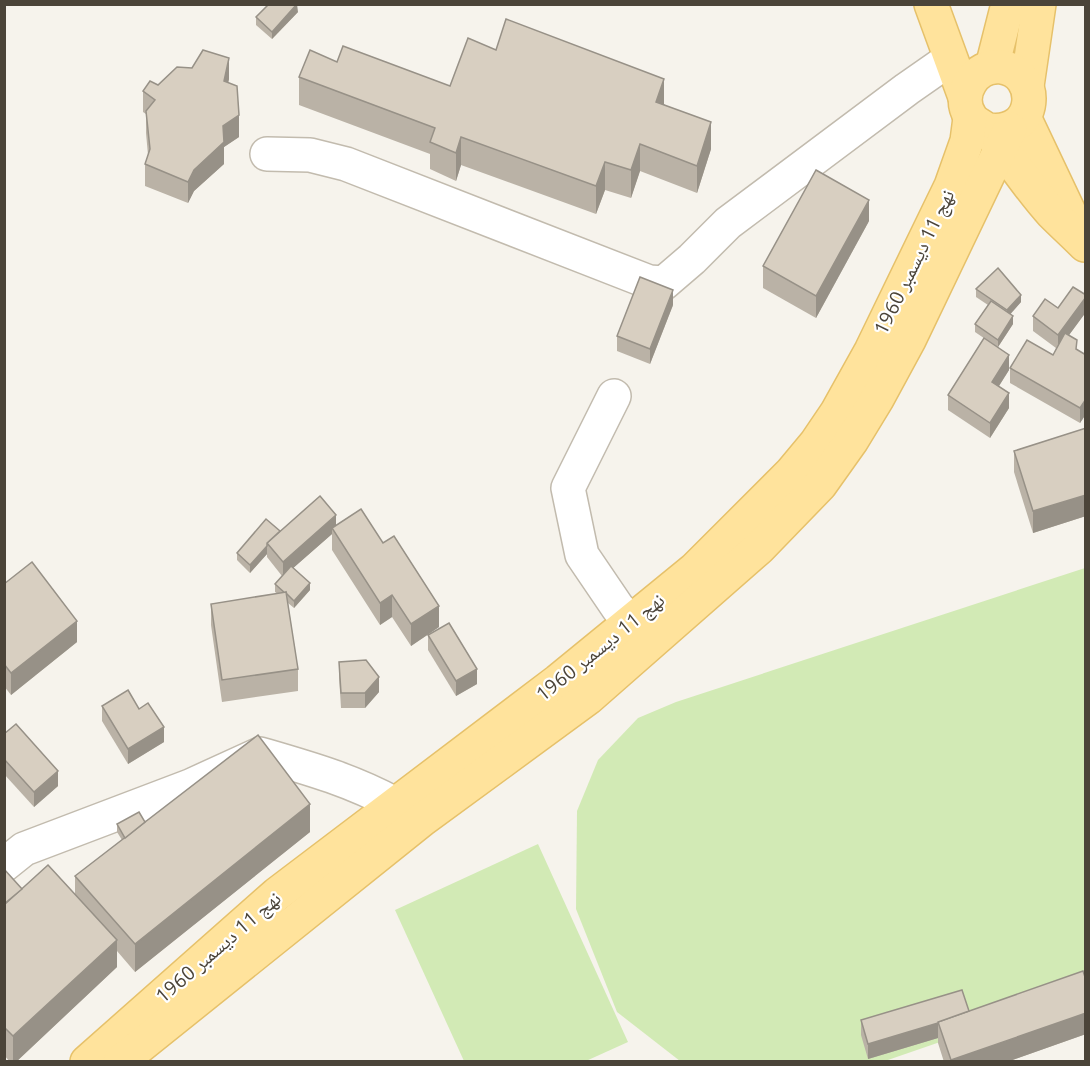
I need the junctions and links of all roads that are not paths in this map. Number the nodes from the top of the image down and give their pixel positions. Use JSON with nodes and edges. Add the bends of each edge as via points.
{"nodes":[{"id":1,"x":931,"y":4,"type":"edge"},
{"id":2,"x":937,"y":4,"type":"edge"},
{"id":3,"x":1008,"y":4,"type":"edge"},
{"id":4,"x":1039,"y":4,"type":"edge"},
{"id":5,"x":950,"y":59,"type":"junction"},
{"id":6,"x":989,"y":68,"type":"junction"},
{"id":7,"x":998,"y":118,"type":"junction"},
{"id":8,"x":267,"y":154,"type":"dead end"},
{"id":9,"x":1085,"y":245,"type":"edge"},
{"id":10,"x":614,"y":396,"type":"dead end"},
{"id":11,"x":632,"y":622,"type":"junction"},
{"id":12,"x":395,"y":804,"type":"junction"},
{"id":13,"x":4,"y":865,"type":"edge"},
{"id":14,"x":87,"y":1062,"type":"edge"},
{"id":15,"x":120,"y":1062,"type":"edge"}],
"edges":[{"from":1,"to":5,"type":"main road"},
{"from":2,"to":6,"type":"main road"},
{"from":3,"to":6,"type":"main road"},
{"from":4,"to":7,"type":"main road","name":"نهج 11 ديسمبر 1960"},
{"from":5,"to":7,"type":"main road"},
{"from":5,"to":8,"type":"street","via":[[728,223],[664,283],[648,282],[346,164],[310,155]]},
{"from":6,"to":7,"type":"main road","via":[[1012,70]]},
{"from":6,"to":7,"type":"main road","via":[[973,77],[967,87]]},
{"from":7,"to":9,"type":"main road"},
{"from":7,"to":11,"type":"main road","name":"نهج 11 ديسمبر 1960","via":[[967,141],[951,186],[871,351],[816,443],[695,569]]},
{"from":7,"to":15,"type":"main road","name":"نهج 11 ديسمبر 1960","via":[[909,340],[878,399],[820,485],[759,548],[588,698],[423,819]]},
{"from":10,"to":11,"type":"street","via":[[567,488],[582,555]]},
{"from":11,"to":12,"type":"main road","name":"نهج 11 ديسمبر 1960"},
{"from":12,"to":13,"type":"street","via":[[339,777],[260,754],[190,786],[24,849]]},
{"from":12,"to":14,"type":"main road","name":"نهج 11 ديسمبر 1960","via":[[277,894]]}]}
